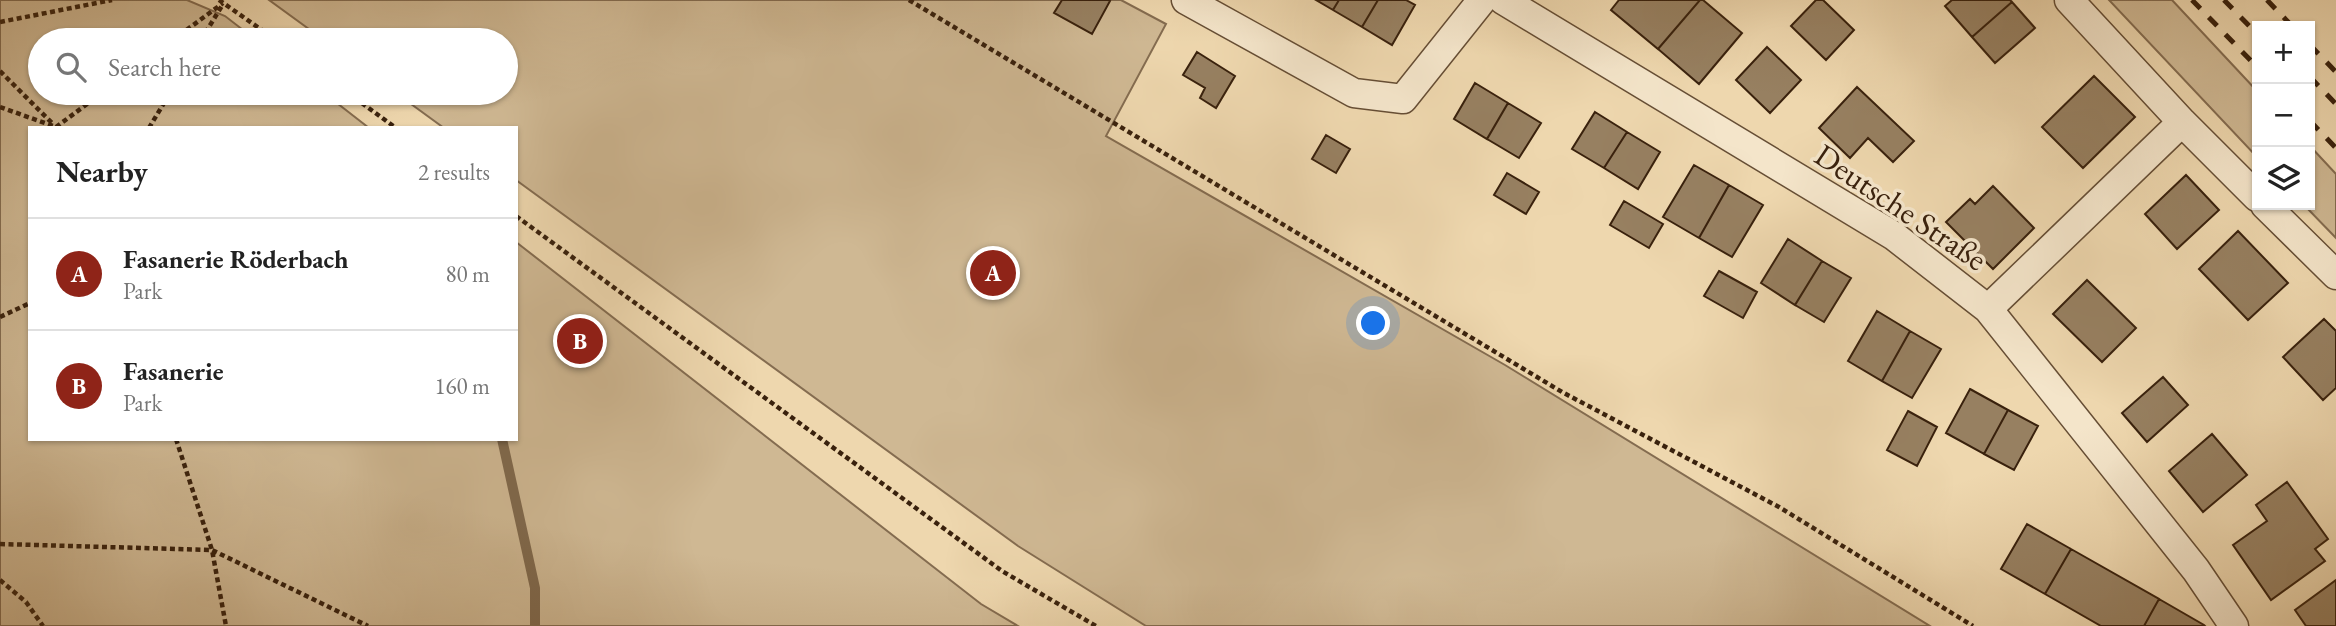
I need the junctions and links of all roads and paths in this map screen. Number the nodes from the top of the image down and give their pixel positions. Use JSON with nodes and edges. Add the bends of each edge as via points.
{"nodes":[{"id":1,"x":112,"y":0,"type":"edge"},
{"id":2,"x":909,"y":0,"type":"edge"},
{"id":3,"x":1186,"y":0,"type":"edge"},
{"id":4,"x":1482,"y":0,"type":"edge"},
{"id":5,"x":1503,"y":0,"type":"edge"},
{"id":6,"x":2069,"y":0,"type":"edge"},
{"id":7,"x":223,"y":1,"type":"edge"},
{"id":8,"x":0,"y":22,"type":"edge"},
{"id":9,"x":188,"y":28,"type":"edge"},
{"id":10,"x":208,"y":28,"type":"edge"},
{"id":11,"x":260,"y":28,"type":"edge"},
{"id":12,"x":0,"y":71,"type":"edge"},
{"id":13,"x":28,"y":99,"type":"edge"},
{"id":14,"x":35,"y":105,"type":"edge"},
{"id":15,"x":87,"y":105,"type":"edge"},
{"id":16,"x":163,"y":105,"type":"edge"},
{"id":17,"x":364,"y":105,"type":"edge"},
{"id":18,"x":0,"y":107,"type":"edge"},
{"id":19,"x":2182,"y":122,"type":"junction"},
{"id":20,"x":54,"y":126,"type":"edge"},
{"id":21,"x":56,"y":126,"type":"edge"},
{"id":22,"x":58,"y":126,"type":"edge"},
{"id":23,"x":150,"y":126,"type":"edge"},
{"id":24,"x":393,"y":126,"type":"edge"},
{"id":25,"x":2252,"y":192,"type":"edge"},
{"id":26,"x":2270,"y":210,"type":"edge"},
{"id":27,"x":518,"y":217,"type":"edge"},
{"id":28,"x":2336,"y":275,"type":"edge"},
{"id":29,"x":28,"y":304,"type":"edge"},
{"id":30,"x":1988,"y":309,"type":"junction"},
{"id":31,"x":0,"y":317,"type":"edge"},
{"id":32,"x":177,"y":441,"type":"edge"},
{"id":33,"x":0,"y":544,"type":"edge"},
{"id":34,"x":212,"y":550,"type":"junction"},
{"id":35,"x":0,"y":580,"type":"edge"},
{"id":36,"x":43,"y":626,"type":"edge"},
{"id":37,"x":226,"y":626,"type":"edge"},
{"id":38,"x":369,"y":626,"type":"edge"},
{"id":39,"x":1096,"y":626,"type":"edge"},
{"id":40,"x":1973,"y":626,"type":"edge"},
{"id":41,"x":2234,"y":626,"type":"edge"}],
"edges":[{"from":1,"to":8,"type":"path"},
{"from":2,"to":40,"type":"path","via":[[1550,385],[1779,507]]},
{"from":3,"to":4,"type":"street","via":[[1354,93],[1403,99]]},
{"from":5,"to":30,"type":"street","name":"Deutsche Straße","via":[[1894,236]]},
{"from":6,"to":19,"type":"street"},
{"from":7,"to":9,"type":"path"},
{"from":7,"to":10,"type":"path"},
{"from":7,"to":11,"type":"path"},
{"from":12,"to":13,"type":"path"},
{"from":14,"to":21,"type":"path"},
{"from":15,"to":22,"type":"path"},
{"from":16,"to":23,"type":"path"},
{"from":17,"to":24,"type":"path"},
{"from":18,"to":20,"type":"path"},
{"from":19,"to":25,"type":"street"},
{"from":19,"to":30,"type":"street"},
{"from":26,"to":28,"type":"street"},
{"from":27,"to":39,"type":"path","via":[[1002,570]]},
{"from":29,"to":31,"type":"path"},
{"from":30,"to":41,"type":"street","name":"Deutsche Straße","via":[[2196,570]]},
{"from":32,"to":34,"type":"path"},
{"from":33,"to":34,"type":"path"},
{"from":34,"to":37,"type":"path"},
{"from":34,"to":38,"type":"path"},
{"from":35,"to":36,"type":"path","via":[[26,602]]}]}
